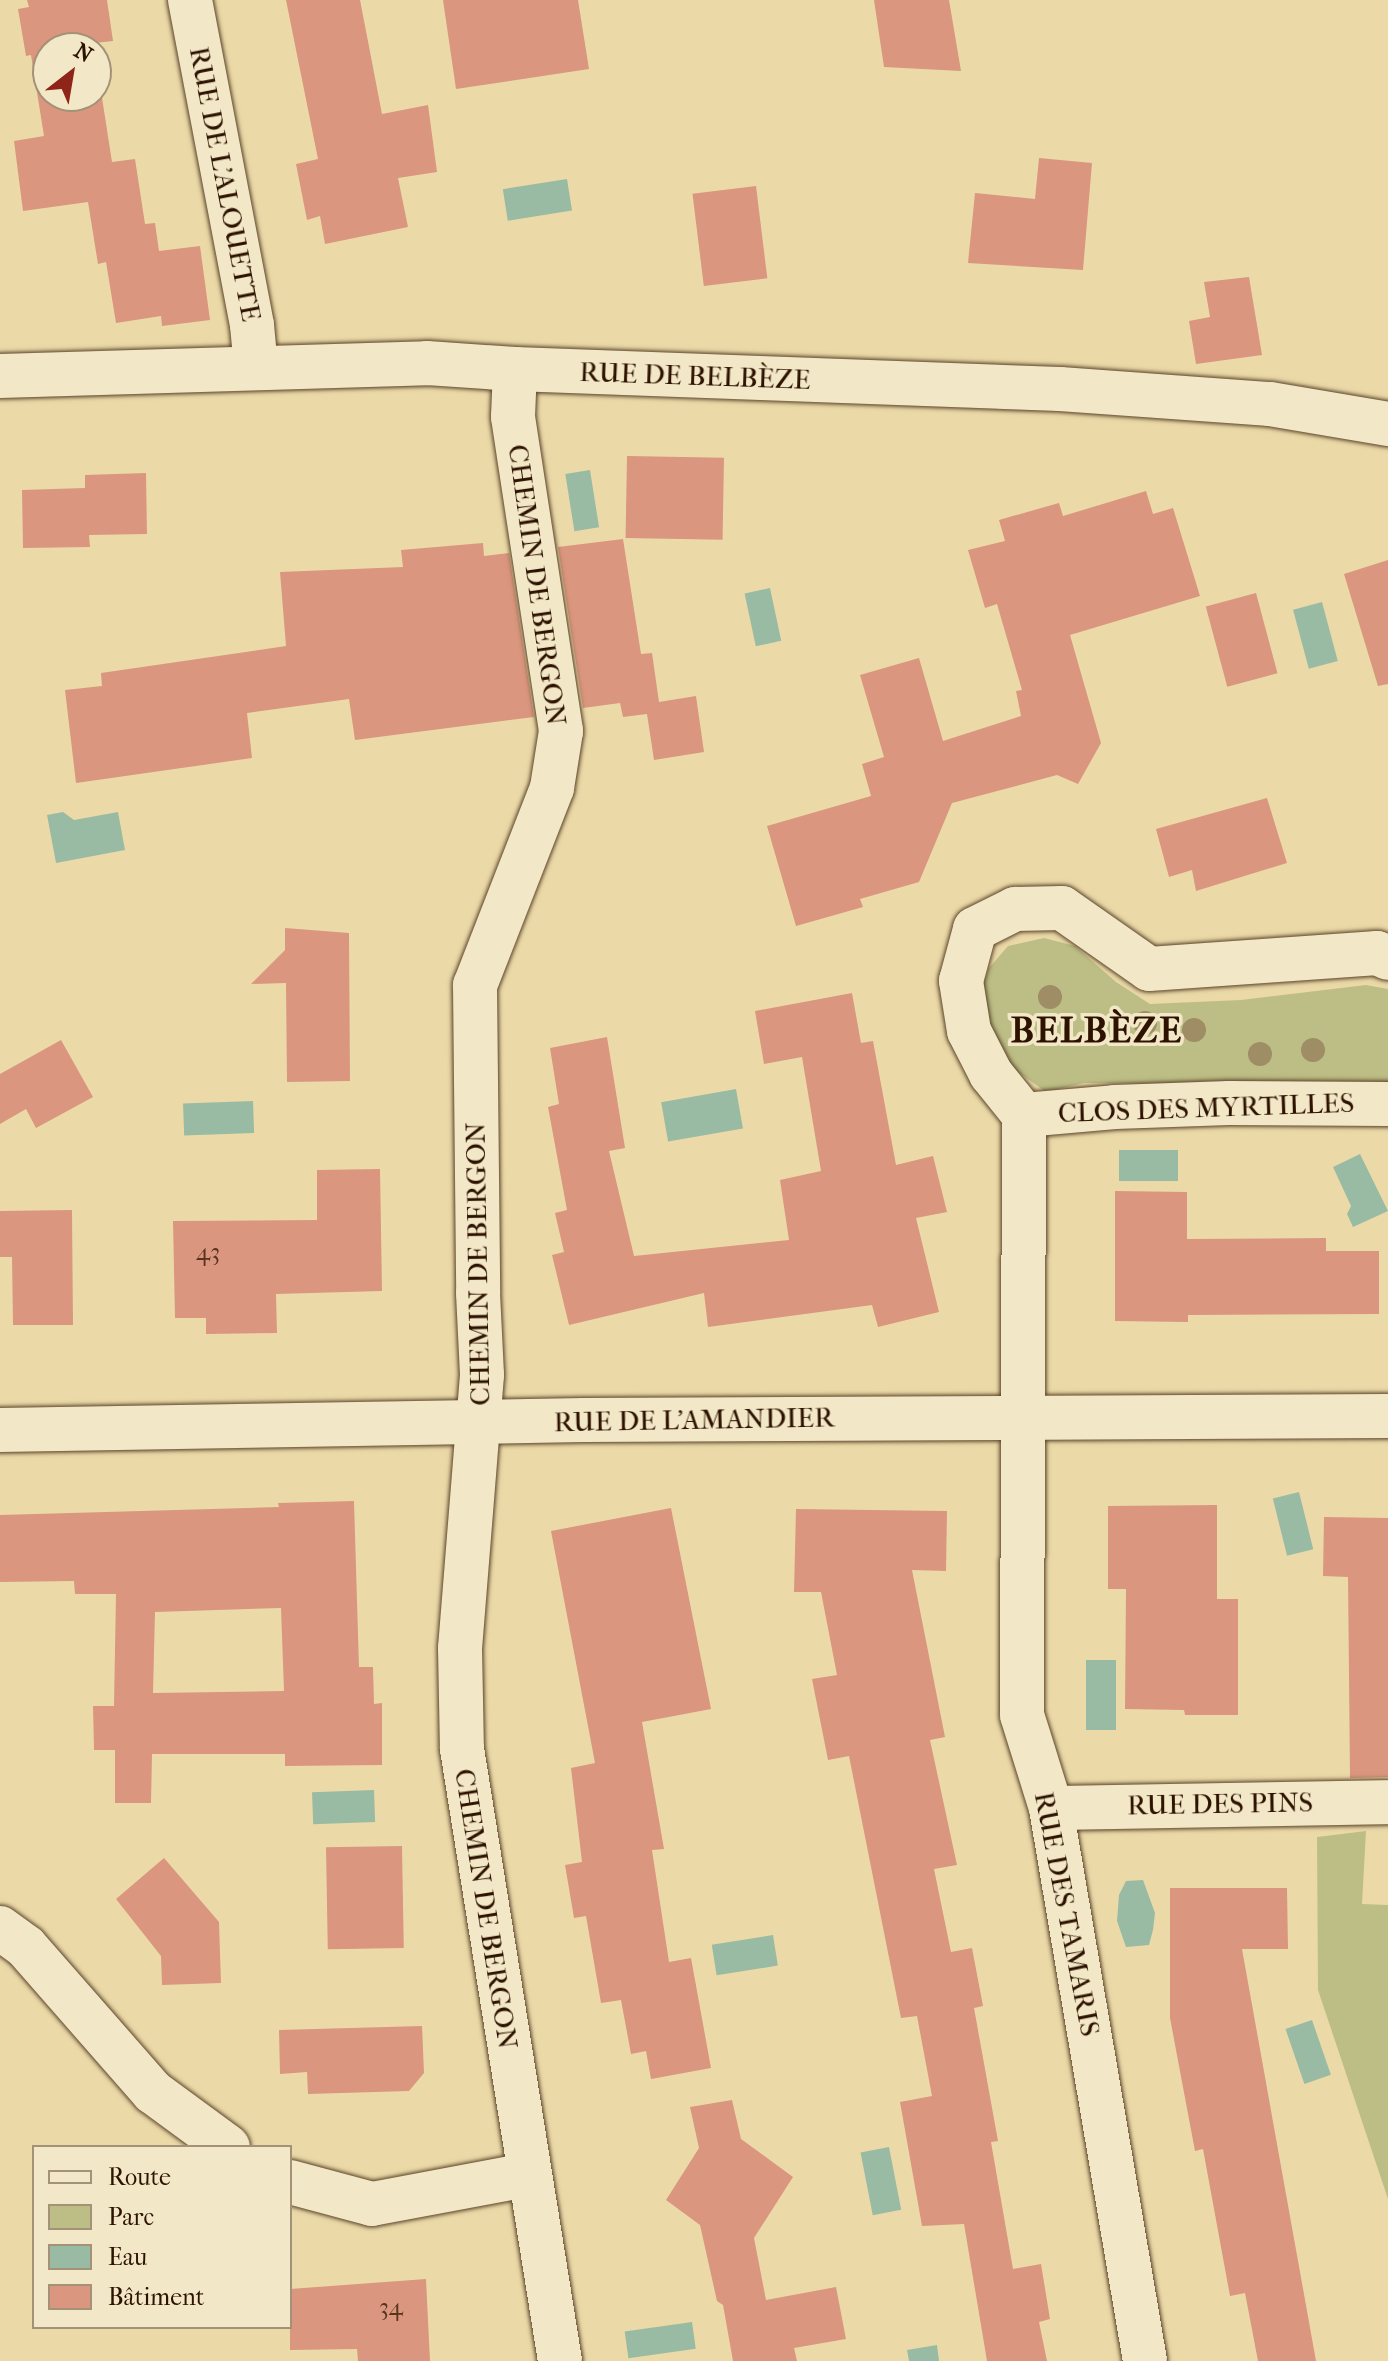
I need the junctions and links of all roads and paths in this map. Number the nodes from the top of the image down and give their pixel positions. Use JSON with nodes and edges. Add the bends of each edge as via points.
{"nodes":[{"id":1,"x":190,"y":0,"type":"edge"},
{"id":2,"x":256,"y":368,"type":"junction"},
{"id":3,"x":515,"y":369,"type":"junction"},
{"id":4,"x":0,"y":376,"type":"edge"},
{"id":5,"x":1388,"y":424,"type":"edge"},
{"id":6,"x":1388,"y":958,"type":"edge"},
{"id":7,"x":1388,"y":1104,"type":"edge"},
{"id":8,"x":1024,"y":1115,"type":"junction"},
{"id":9,"x":1388,"y":1416,"type":"edge"},
{"id":10,"x":1023,"y":1417,"type":"junction"},
{"id":11,"x":480,"y":1422,"type":"junction"},
{"id":12,"x":0,"y":1430,"type":"edge"},
{"id":13,"x":1388,"y":1802,"type":"edge"},
{"id":14,"x":1051,"y":1808,"type":"junction"},
{"id":15,"x":0,"y":1928,"type":"edge"},
{"id":16,"x":225,"y":2145,"type":"edge"},
{"id":17,"x":527,"y":2175,"type":"junction"},
{"id":18,"x":292,"y":2183,"type":"edge"},
{"id":19,"x":560,"y":2361,"type":"edge"},
{"id":20,"x":1145,"y":2361,"type":"edge"}],
"edges":[{"from":1,"to":2,"type":"street","name":"RUE DE L'ALOUETTE"},
{"from":2,"to":3,"type":"street","name":"RUE DE BELBÈZE","via":[[427,363]]},
{"from":2,"to":4,"type":"street","name":"RUE DE BELBÈZE"},
{"from":3,"to":5,"type":"street","name":"RUE DE BELBÈZE","via":[[1060,389],[1270,404]]},
{"from":3,"to":11,"type":"street","name":"CHEMIN DE BERGON","via":[[513,417],[561,731],[552,788],[475,985]]},
{"from":6,"to":8,"type":"street","name":"CLOS DES MYRTILLES","via":[[1377,953],[1149,969],[1062,908],[1015,909],[975,929],[961,981],[969,1031],[991,1074]]},
{"from":7,"to":8,"type":"street","name":"CLOS DES MYRTILLES","via":[[1215,1103]]},
{"from":8,"to":10,"type":"street","name":"CLOS DES MYRTILLES"},
{"from":9,"to":10,"type":"street","name":"RUE DE L'AMANDIER"},
{"from":10,"to":11,"type":"street","name":"RUE DE L'AMANDIER"},
{"from":10,"to":14,"type":"street","name":"RUE DES TAMARIS","via":[[1022,1715]]},
{"from":11,"to":12,"type":"street","name":"RUE DE L'AMANDIER"},
{"from":11,"to":17,"type":"street","name":"CHEMIN DE BERGON","via":[[460,1648],[462,1749]]},
{"from":13,"to":14,"type":"street","name":"RUE DES PINS"},
{"from":14,"to":20,"type":"street","name":"RUE DES TAMARIS"},
{"from":15,"to":16,"type":"street","via":[[26,1947],[153,2092]]},
{"from":17,"to":18,"type":"street","via":[[372,2204]]},
{"from":17,"to":19,"type":"street","name":"CHEMIN DE BERGON"}]}
